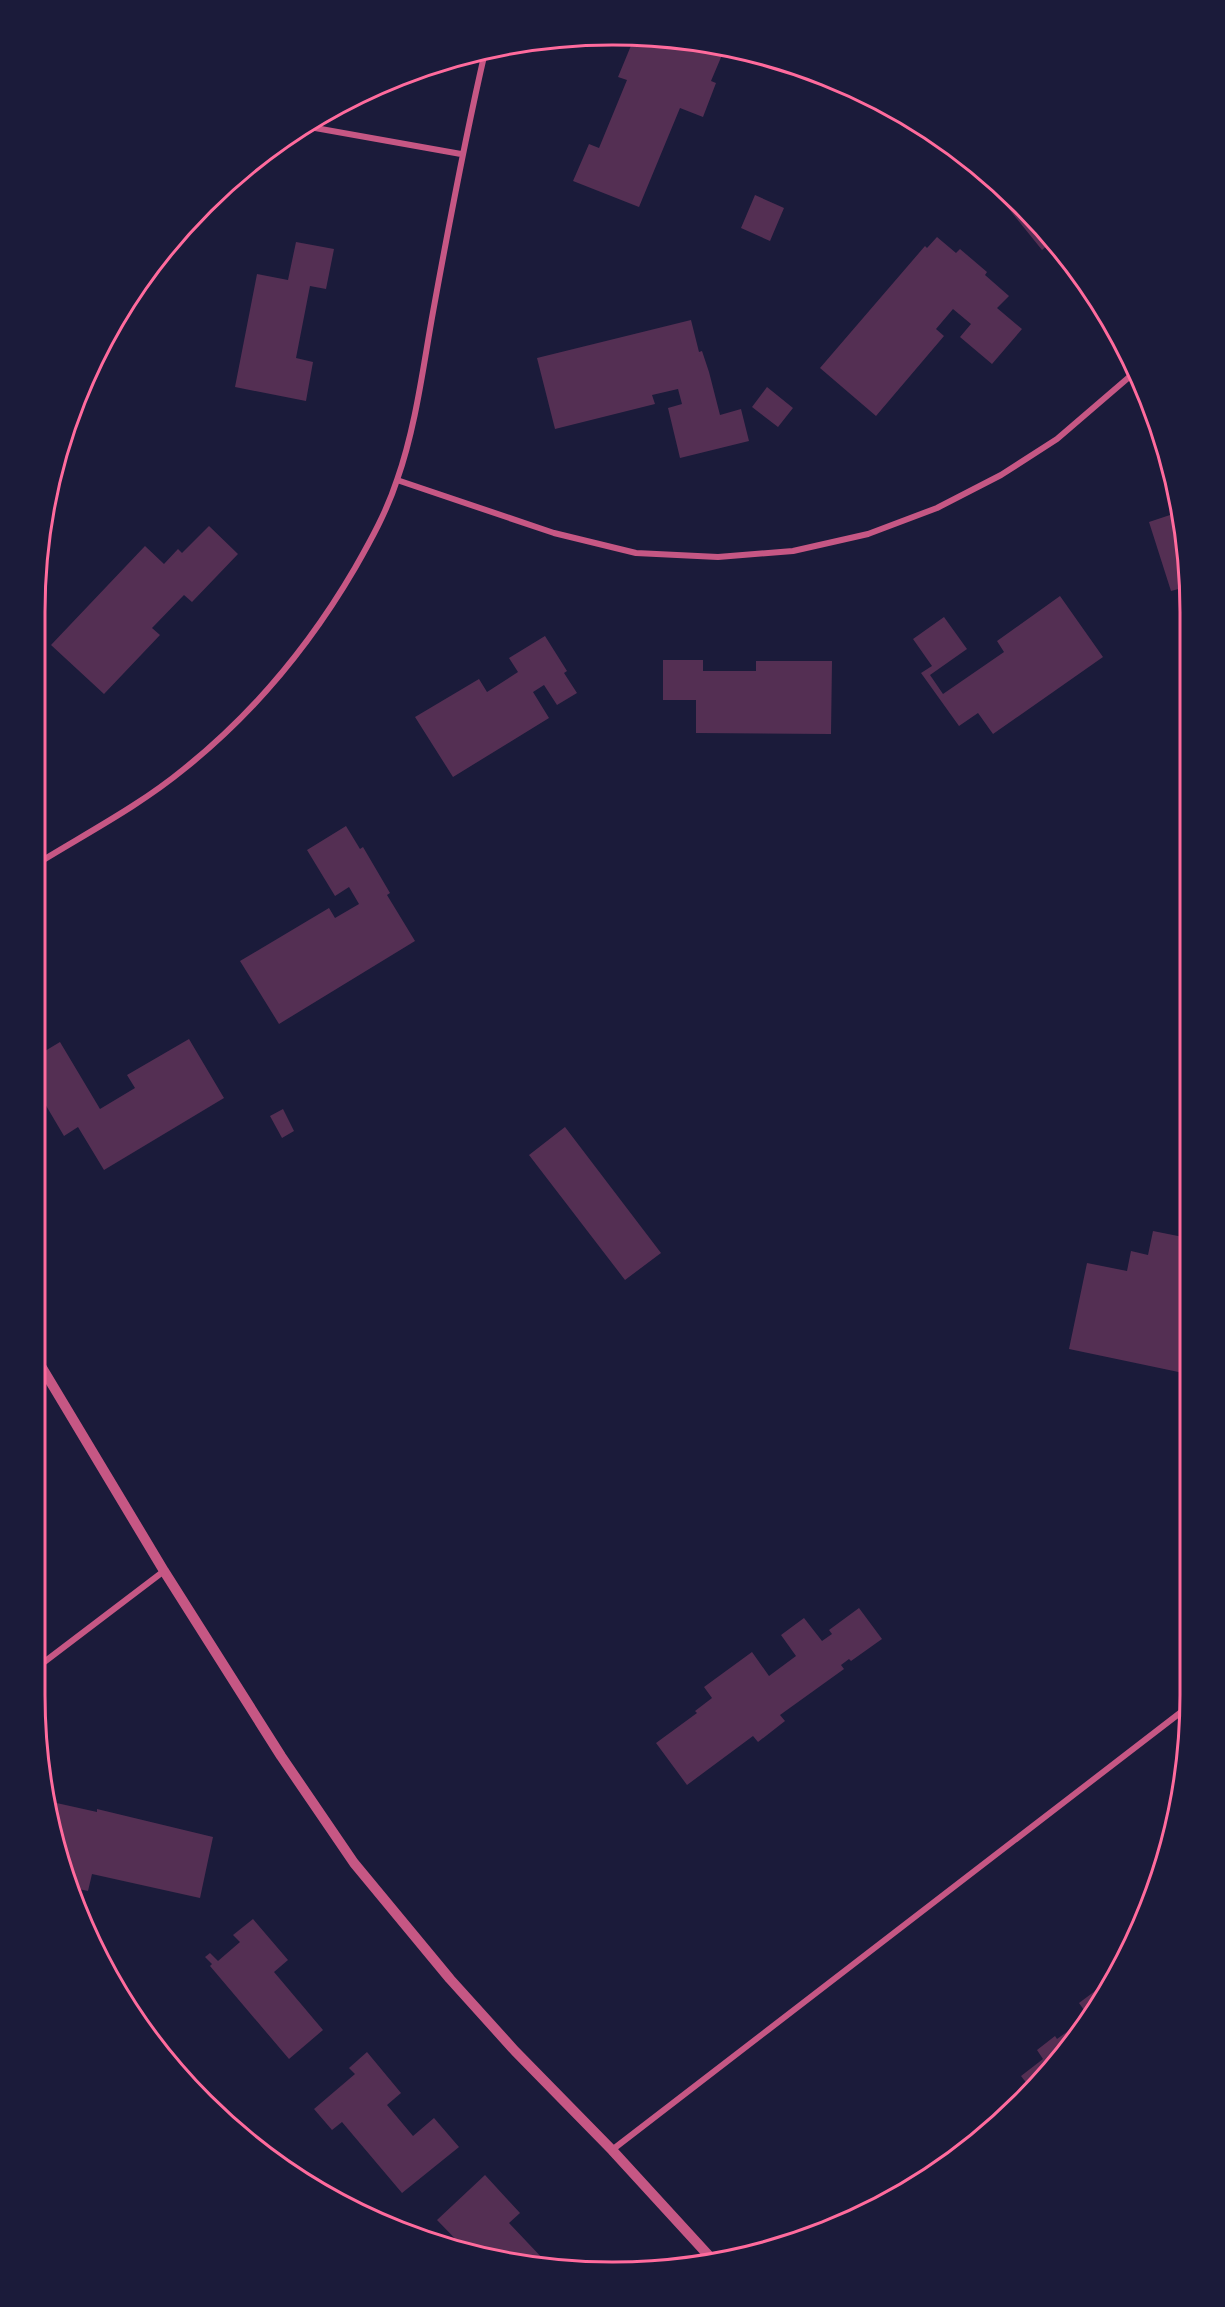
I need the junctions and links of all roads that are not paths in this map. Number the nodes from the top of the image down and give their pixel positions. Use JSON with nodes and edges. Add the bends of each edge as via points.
{"nodes":[{"id":1,"x":483,"y":60,"type":"edge"},
{"id":2,"x":317,"y":128,"type":"edge"},
{"id":3,"x":461,"y":154,"type":"junction"},
{"id":4,"x":1129,"y":378,"type":"edge"},
{"id":5,"x":398,"y":480,"type":"junction"},
{"id":6,"x":45,"y":859,"type":"edge"},
{"id":7,"x":45,"y":1373,"type":"edge"},
{"id":8,"x":164,"y":1571,"type":"junction"},
{"id":9,"x":45,"y":1661,"type":"edge"},
{"id":10,"x":1179,"y":1713,"type":"edge"},
{"id":11,"x":612,"y":2150,"type":"junction"},
{"id":12,"x":707,"y":2254,"type":"edge"}],
"edges":[{"from":1,"to":3,"type":"street"},
{"from":2,"to":3,"type":"street"},
{"from":3,"to":5,"type":"street","via":[[415,411]]},
{"from":4,"to":5,"type":"street","via":[[1057,440],[937,508],[868,534],[793,551],[718,557],[636,553],[554,533]]},
{"from":5,"to":6,"type":"street","via":[[374,535],[345,585],[309,641],[276,682],[183,770]]},
{"from":7,"to":8,"type":"street"},
{"from":8,"to":9,"type":"street"},
{"from":8,"to":11,"type":"street","via":[[354,1863],[507,2043]]},
{"from":10,"to":11,"type":"street"},
{"from":11,"to":12,"type":"street"}]}
